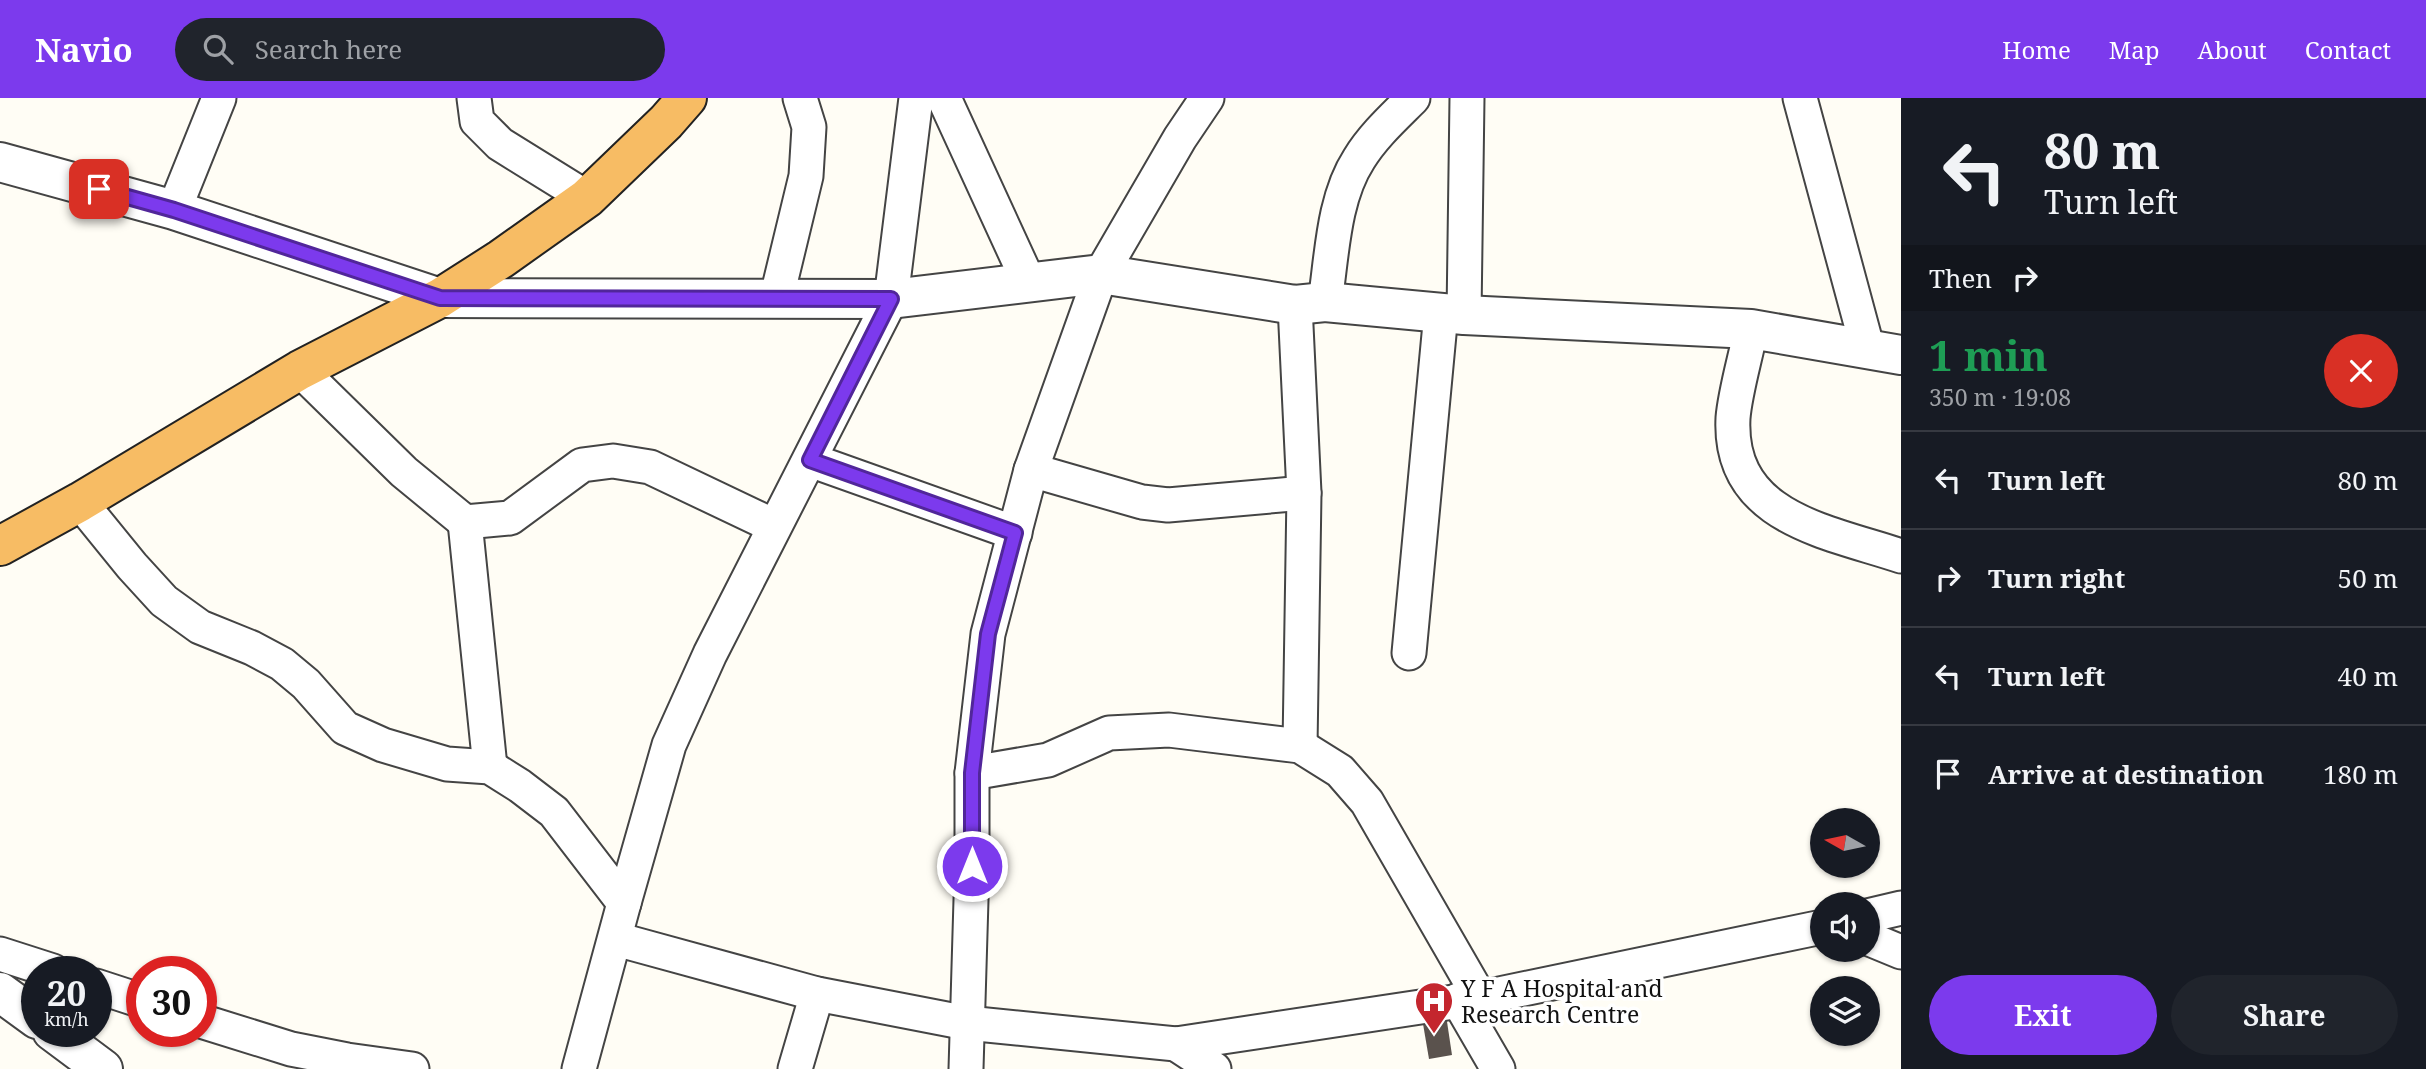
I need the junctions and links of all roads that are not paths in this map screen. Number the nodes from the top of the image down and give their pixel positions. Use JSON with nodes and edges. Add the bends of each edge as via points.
{"nodes":[{"id":1,"x":219,"y":98,"type":"edge"},
{"id":2,"x":474,"y":98,"type":"edge"},
{"id":3,"x":687,"y":98,"type":"edge"},
{"id":4,"x":800,"y":98,"type":"edge"},
{"id":5,"x":916,"y":98,"type":"edge"},
{"id":6,"x":944,"y":98,"type":"edge"},
{"id":7,"x":1207,"y":98,"type":"edge"},
{"id":8,"x":1413,"y":98,"type":"edge"},
{"id":9,"x":1467,"y":98,"type":"edge"},
{"id":10,"x":1800,"y":98,"type":"edge"},
{"id":11,"x":0,"y":162,"type":"edge"},
{"id":12,"x":587,"y":198,"type":"junction"},
{"id":13,"x":174,"y":210,"type":"junction"},
{"id":14,"x":1101,"y":274,"type":"junction"},
{"id":15,"x":1029,"y":283,"type":"junction"},
{"id":16,"x":440,"y":298,"type":"junction"},
{"id":17,"x":891,"y":299,"type":"junction"},
{"id":18,"x":776,"y":300,"type":"junction"},
{"id":19,"x":1310,"y":303,"type":"junction"},
{"id":20,"x":1452,"y":314,"type":"junction"},
{"id":21,"x":1751,"y":329,"type":"junction"},
{"id":22,"x":1885,"y":352,"type":"edge"},
{"id":23,"x":300,"y":370,"type":"junction"},
{"id":24,"x":810,"y":460,"type":"junction"},
{"id":25,"x":1031,"y":470,"type":"junction"},
{"id":26,"x":1304,"y":493,"type":"junction"},
{"id":27,"x":80,"y":502,"type":"junction"},
{"id":28,"x":465,"y":522,"type":"junction"},
{"id":29,"x":774,"y":526,"type":"junction"},
{"id":30,"x":1015,"y":533,"type":"junction"},
{"id":31,"x":0,"y":546,"type":"edge"},
{"id":32,"x":1901,"y":556,"type":"edge"},
{"id":33,"x":1409,"y":653,"type":"dead end"},
{"id":34,"x":1300,"y":746,"type":"junction"},
{"id":35,"x":490,"y":767,"type":"junction"},
{"id":36,"x":972,"y":773,"type":"junction"},
{"id":37,"x":624,"y":903,"type":"junction"},
{"id":38,"x":1901,"y":908,"type":"edge"},
{"id":39,"x":1880,"y":913,"type":"edge"},
{"id":40,"x":1810,"y":929,"type":"edge"},
{"id":41,"x":615,"y":939,"type":"junction"},
{"id":42,"x":1880,"y":943,"type":"edge"},
{"id":43,"x":1901,"y":952,"type":"edge"},
{"id":44,"x":0,"y":954,"type":"edge"},
{"id":45,"x":21,"y":961,"type":"edge"},
{"id":46,"x":0,"y":992,"type":"edge"},
{"id":47,"x":817,"y":995,"type":"junction"},
{"id":48,"x":1469,"y":999,"type":"junction"},
{"id":49,"x":21,"y":1007,"type":"edge"},
{"id":50,"x":967,"y":1023,"type":"junction"},
{"id":51,"x":217,"y":1026,"type":"edge"},
{"id":52,"x":1176,"y":1044,"type":"junction"},
{"id":53,"x":73,"y":1047,"type":"edge"},
{"id":54,"x":103,"y":1069,"type":"edge"},
{"id":55,"x":412,"y":1069,"type":"edge"},
{"id":56,"x":579,"y":1069,"type":"edge"},
{"id":57,"x":795,"y":1069,"type":"edge"},
{"id":58,"x":965,"y":1069,"type":"edge"},
{"id":59,"x":1214,"y":1069,"type":"edge"},
{"id":60,"x":1498,"y":1069,"type":"edge"}],
"edges":[{"from":1,"to":13,"type":"street"},
{"from":2,"to":12,"type":"street","via":[[477,121],[499,144]]},
{"from":3,"to":12,"type":"highway"},
{"from":4,"to":18,"type":"street","via":[[809,127],[806,176]]},
{"from":5,"to":17,"type":"street"},
{"from":6,"to":15,"type":"street"},
{"from":7,"to":14,"type":"street"},
{"from":8,"to":19,"type":"street","via":[[1358,160]]},
{"from":9,"to":20,"type":"street"},
{"from":10,"to":22,"type":"street"},
{"from":11,"to":13,"type":"street"},
{"from":12,"to":16,"type":"highway"},
{"from":13,"to":16,"type":"street"},
{"from":14,"to":15,"type":"street"},
{"from":14,"to":19,"type":"street"},
{"from":14,"to":25,"type":"street"},
{"from":15,"to":17,"type":"street"},
{"from":16,"to":18,"type":"street"},
{"from":16,"to":23,"type":"highway"},
{"from":17,"to":18,"type":"street"},
{"from":17,"to":24,"type":"street"},
{"from":19,"to":20,"type":"street"},
{"from":19,"to":26,"type":"street"},
{"from":20,"to":21,"type":"street"},
{"from":20,"to":33,"type":"street"},
{"from":21,"to":22,"type":"street"},
{"from":21,"to":32,"type":"street","via":[[1733,418],[1736,458],[1753,490],[1787,517]]},
{"from":23,"to":27,"type":"highway"},
{"from":23,"to":28,"type":"street","via":[[404,472]]},
{"from":24,"to":29,"type":"street"},
{"from":24,"to":30,"type":"street"},
{"from":25,"to":26,"type":"street","via":[[1142,502],[1168,505]]},
{"from":25,"to":30,"type":"street"},
{"from":26,"to":34,"type":"street"},
{"from":27,"to":31,"type":"highway"},
{"from":27,"to":35,"type":"street","via":[[164,601],[200,627],[282,664],[345,728],[383,746],[447,764]]},
{"from":28,"to":29,"type":"street","via":[[510,518],[582,466],[613,461],[650,467]]},
{"from":28,"to":35,"type":"street"},
{"from":29,"to":37,"type":"street","via":[[669,746]]},
{"from":30,"to":36,"type":"street","via":[[988,634]]},
{"from":34,"to":36,"type":"street","via":[[1169,730],[1109,733],[1048,761]]},
{"from":34,"to":48,"type":"street","via":[[1340,771],[1367,802]]},
{"from":35,"to":37,"type":"street","via":[[554,812]]},
{"from":36,"to":50,"type":"street"},
{"from":37,"to":41,"type":"street"},
{"from":38,"to":39,"type":"street"},
{"from":40,"to":48,"type":"street"},
{"from":41,"to":47,"type":"street"},
{"from":41,"to":56,"type":"street"},
{"from":42,"to":43,"type":"street"},
{"from":44,"to":45,"type":"street"},
{"from":46,"to":49,"type":"street"},
{"from":47,"to":50,"type":"street"},
{"from":47,"to":57,"type":"street"},
{"from":48,"to":52,"type":"street"},
{"from":48,"to":60,"type":"street"},
{"from":50,"to":52,"type":"street"},
{"from":50,"to":58,"type":"street"},
{"from":51,"to":55,"type":"street","via":[[291,1049]]},
{"from":52,"to":59,"type":"street"},
{"from":53,"to":54,"type":"street"}]}
